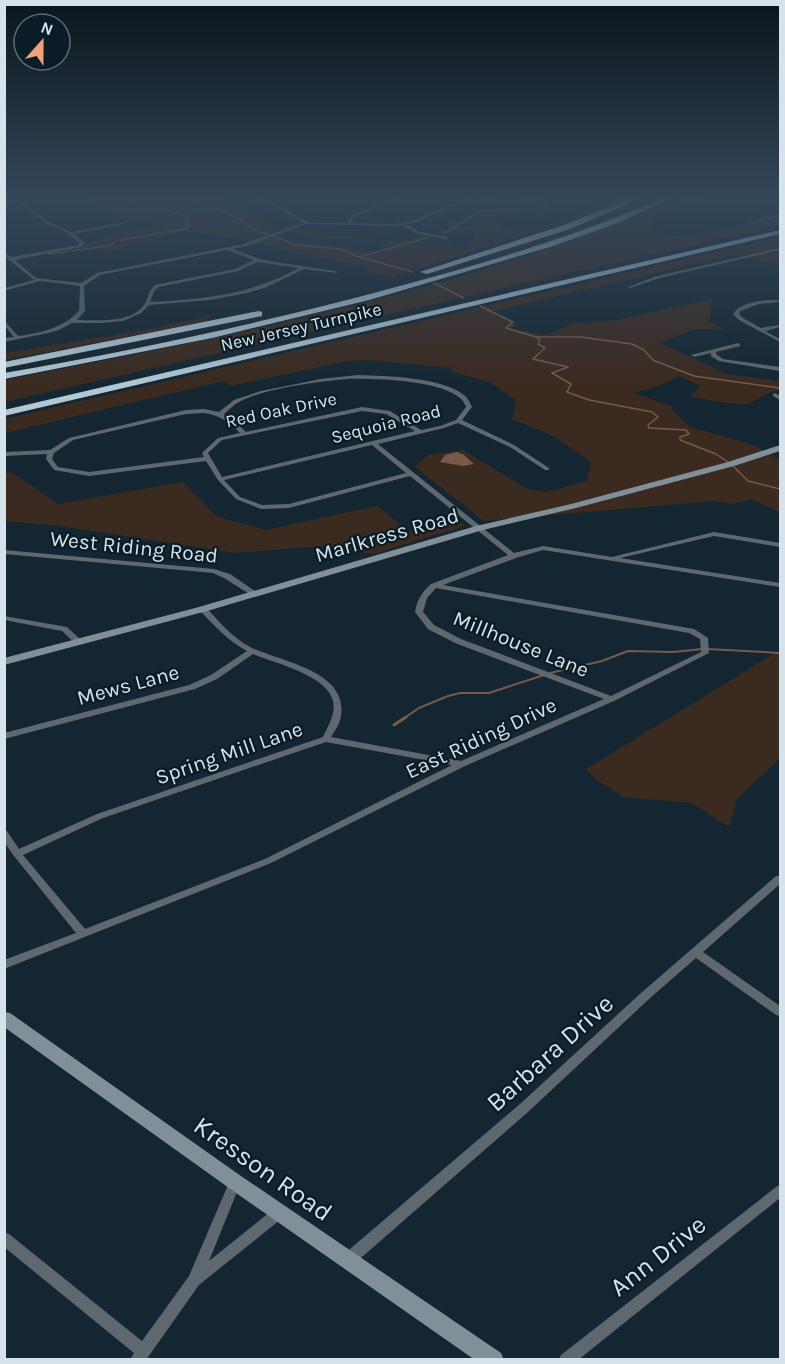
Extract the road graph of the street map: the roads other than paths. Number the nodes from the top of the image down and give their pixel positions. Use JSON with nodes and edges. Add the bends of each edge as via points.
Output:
{"nodes":[{"id":1,"x":10,"y":259,"type":"edge"},
{"id":2,"x":171,"y":260,"type":"edge"},
{"id":3,"x":258,"y":260,"type":"joint"},
{"id":4,"x":461,"y":260,"type":"edge"},
{"id":5,"x":499,"y":260,"type":"edge"},
{"id":6,"x":650,"y":260,"type":"edge"},
{"id":7,"x":654,"y":260,"type":"edge"},
{"id":8,"x":734,"y":260,"type":"edge"},
{"id":9,"x":304,"y":267,"type":"junction"},
{"id":10,"x":335,"y":272,"type":"dead end"},
{"id":11,"x":39,"y":280,"type":"junction"},
{"id":12,"x":82,"y":285,"type":"junction"},
{"id":13,"x":630,"y":287,"type":"dead end"},
{"id":14,"x":4,"y":290,"type":"edge"},
{"id":15,"x":780,"y":301,"type":"edge"},
{"id":16,"x":147,"y":304,"type":"junction"},
{"id":17,"x":4,"y":321,"type":"edge"},
{"id":18,"x":72,"y":321,"type":"junction"},
{"id":19,"x":780,"y":326,"type":"edge"},
{"id":20,"x":761,"y":330,"type":"junction"},
{"id":21,"x":17,"y":338,"type":"junction"},
{"id":22,"x":778,"y":339,"type":"edge"},
{"id":23,"x":4,"y":340,"type":"edge"},
{"id":24,"x":738,"y":345,"type":"dead end"},
{"id":25,"x":714,"y":350,"type":"junction"},
{"id":26,"x":694,"y":355,"type":"dead end"},
{"id":27,"x":4,"y":365,"type":"edge"},
{"id":28,"x":780,"y":369,"type":"edge"},
{"id":29,"x":4,"y":376,"type":"edge"},
{"id":30,"x":4,"y":407,"type":"edge"},
{"id":31,"x":4,"y":413,"type":"edge"},
{"id":32,"x":221,"y":414,"type":"junction"},
{"id":33,"x":458,"y":421,"type":"junction"},
{"id":34,"x":420,"y":432,"type":"junction"},
{"id":35,"x":244,"y":433,"type":"junction"},
{"id":36,"x":373,"y":443,"type":"junction"},
{"id":37,"x":780,"y":448,"type":"edge"},
{"id":38,"x":51,"y":452,"type":"junction"},
{"id":39,"x":4,"y":454,"type":"edge"},
{"id":40,"x":207,"y":459,"type":"junction"},
{"id":41,"x":546,"y":469,"type":"dead end"},
{"id":42,"x":411,"y":474,"type":"junction"},
{"id":43,"x":220,"y":479,"type":"junction"},
{"id":44,"x":480,"y":528,"type":"junction"},
{"id":45,"x":780,"y":545,"type":"edge"},
{"id":46,"x":4,"y":552,"type":"edge"},
{"id":47,"x":513,"y":556,"type":"junction"},
{"id":48,"x":612,"y":558,"type":"junction"},
{"id":49,"x":780,"y":585,"type":"edge"},
{"id":50,"x":434,"y":586,"type":"junction"},
{"id":51,"x":254,"y":593,"type":"junction"},
{"id":52,"x":203,"y":609,"type":"junction"},
{"id":53,"x":4,"y":618,"type":"edge"},
{"id":54,"x":79,"y":642,"type":"junction"},
{"id":55,"x":253,"y":651,"type":"junction"},
{"id":56,"x":4,"y":662,"type":"edge"},
{"id":57,"x":611,"y":699,"type":"junction"},
{"id":58,"x":4,"y":736,"type":"edge"},
{"id":59,"x":326,"y":739,"type":"junction"},
{"id":60,"x":462,"y":764,"type":"junction"},
{"id":61,"x":4,"y":833,"type":"edge"},
{"id":62,"x":17,"y":854,"type":"junction"},
{"id":63,"x":780,"y":879,"type":"edge"},
{"id":64,"x":82,"y":933,"type":"junction"},
{"id":65,"x":696,"y":952,"type":"junction"},
{"id":66,"x":4,"y":965,"type":"edge"},
{"id":67,"x":780,"y":1012,"type":"edge"},
{"id":68,"x":4,"y":1018,"type":"edge"},
{"id":69,"x":235,"y":1182,"type":"junction"},
{"id":70,"x":780,"y":1191,"type":"edge"},
{"id":71,"x":280,"y":1212,"type":"junction"},
{"id":72,"x":4,"y":1238,"type":"edge"},
{"id":73,"x":349,"y":1259,"type":"junction"},
{"id":74,"x":194,"y":1281,"type":"junction"},
{"id":75,"x":140,"y":1355,"type":"edge"},
{"id":76,"x":494,"y":1359,"type":"edge"},
{"id":77,"x":566,"y":1359,"type":"edge"}],
"edges":[{"from":1,"to":11,"type":"street","via":[[31,278]]},
{"from":2,"to":12,"type":"street","via":[[105,273]]},
{"from":3,"to":9,"type":"street"},
{"from":3,"to":16,"type":"street","via":[[236,270],[157,286],[151,290]]},
{"from":4,"to":27,"type":"highway","via":[[256,315]]},
{"from":5,"to":29,"type":"highway","via":[[384,294],[229,331]]},
{"from":6,"to":30,"type":"highway","name":"New Jersey Turnpike"},
{"from":7,"to":31,"type":"highway","name":"New Jersey Turnpike"},
{"from":8,"to":13,"type":"street"},
{"from":9,"to":10,"type":"street"},
{"from":9,"to":16,"type":"street","via":[[277,283],[248,292],[208,300]]},
{"from":11,"to":12,"type":"street"},
{"from":11,"to":14,"type":"street"},
{"from":12,"to":18,"type":"street","via":[[82,311]]},
{"from":15,"to":20,"type":"street","via":[[759,303],[737,312],[739,318]]},
{"from":16,"to":18,"type":"street","via":[[137,313],[117,319]]},
{"from":17,"to":21,"type":"street"},
{"from":18,"to":21,"type":"street","via":[[48,332]]},
{"from":19,"to":20,"type":"street"},
{"from":20,"to":22,"type":"street"},
{"from":21,"to":23,"type":"street"},
{"from":24,"to":25,"type":"street"},
{"from":25,"to":26,"type":"street"},
{"from":25,"to":28,"type":"street","via":[[713,355],[721,360]]},
{"from":32,"to":33,"type":"street","name":"Sequoia Road","via":[[237,400],[358,376],[454,390],[468,402],[467,412]]},
{"from":32,"to":35,"type":"street"},
{"from":32,"to":38,"type":"street","via":[[176,414],[71,439]]},
{"from":33,"to":34,"type":"street","name":"Sequoia Road"},
{"from":33,"to":41,"type":"street","via":[[512,446]]},
{"from":34,"to":35,"type":"street","name":"Red Oak Drive","via":[[388,412],[362,409]]},
{"from":34,"to":36,"type":"street","name":"Sequoia Road"},
{"from":35,"to":40,"type":"street","name":"Red Oak Drive","via":[[217,441],[205,453]]},
{"from":36,"to":42,"type":"street"},
{"from":36,"to":43,"type":"street","name":"Sequoia Road"},
{"from":37,"to":44,"type":"street","name":"Marlkress Road"},
{"from":38,"to":39,"type":"street"},
{"from":38,"to":40,"type":"street","via":[[49,463],[56,470],[80,474]]},
{"from":40,"to":43,"type":"street"},
{"from":42,"to":43,"type":"street","via":[[269,508],[245,503]]},
{"from":42,"to":44,"type":"street"},
{"from":44,"to":47,"type":"street"},
{"from":44,"to":51,"type":"street","name":"Marlkress Road"},
{"from":45,"to":48,"type":"street","via":[[714,534]]},
{"from":46,"to":51,"type":"street","name":"West Riding Road","via":[[214,571]]},
{"from":47,"to":48,"type":"street","via":[[553,548]]},
{"from":47,"to":50,"type":"street"},
{"from":48,"to":49,"type":"street"},
{"from":50,"to":57,"type":"street","name":"Millhouse Lane","via":[[424,595],[420,612],[438,632]]},
{"from":50,"to":57,"type":"street","name":"East Riding Drive","via":[[691,631],[704,638],[705,653]]},
{"from":51,"to":52,"type":"street","name":"Marlkress Road"},
{"from":52,"to":54,"type":"street","name":"Marlkress Road"},
{"from":52,"to":55,"type":"street","via":[[223,631]]},
{"from":53,"to":54,"type":"street","via":[[64,629]]},
{"from":54,"to":56,"type":"street","name":"Marlkress Road"},
{"from":55,"to":58,"type":"street","name":"Mews Lane","via":[[192,687]]},
{"from":55,"to":59,"type":"street","via":[[303,668],[320,678],[331,691],[339,711]]},
{"from":57,"to":60,"type":"street","name":"East Riding Drive"},
{"from":59,"to":60,"type":"street","name":"Spring Mill Lane"},
{"from":59,"to":62,"type":"street","name":"Spring Mill Lane","via":[[100,816]]},
{"from":60,"to":64,"type":"street","name":"East Riding Drive","via":[[268,861]]},
{"from":61,"to":62,"type":"street"},
{"from":62,"to":64,"type":"street"},
{"from":63,"to":65,"type":"street","name":"Barbara Drive"},
{"from":64,"to":66,"type":"street","name":"East Riding Drive"},
{"from":65,"to":67,"type":"street"},
{"from":65,"to":73,"type":"street","name":"Barbara Drive"},
{"from":68,"to":69,"type":"street","name":"Kresson Road"},
{"from":69,"to":71,"type":"street","name":"Kresson Road"},
{"from":69,"to":74,"type":"street"},
{"from":70,"to":77,"type":"street","name":"Ann Drive"},
{"from":71,"to":73,"type":"street","name":"Kresson Road"},
{"from":71,"to":74,"type":"street"},
{"from":72,"to":75,"type":"street"},
{"from":73,"to":76,"type":"street","name":"Kresson Road"},
{"from":74,"to":75,"type":"street"}]}
